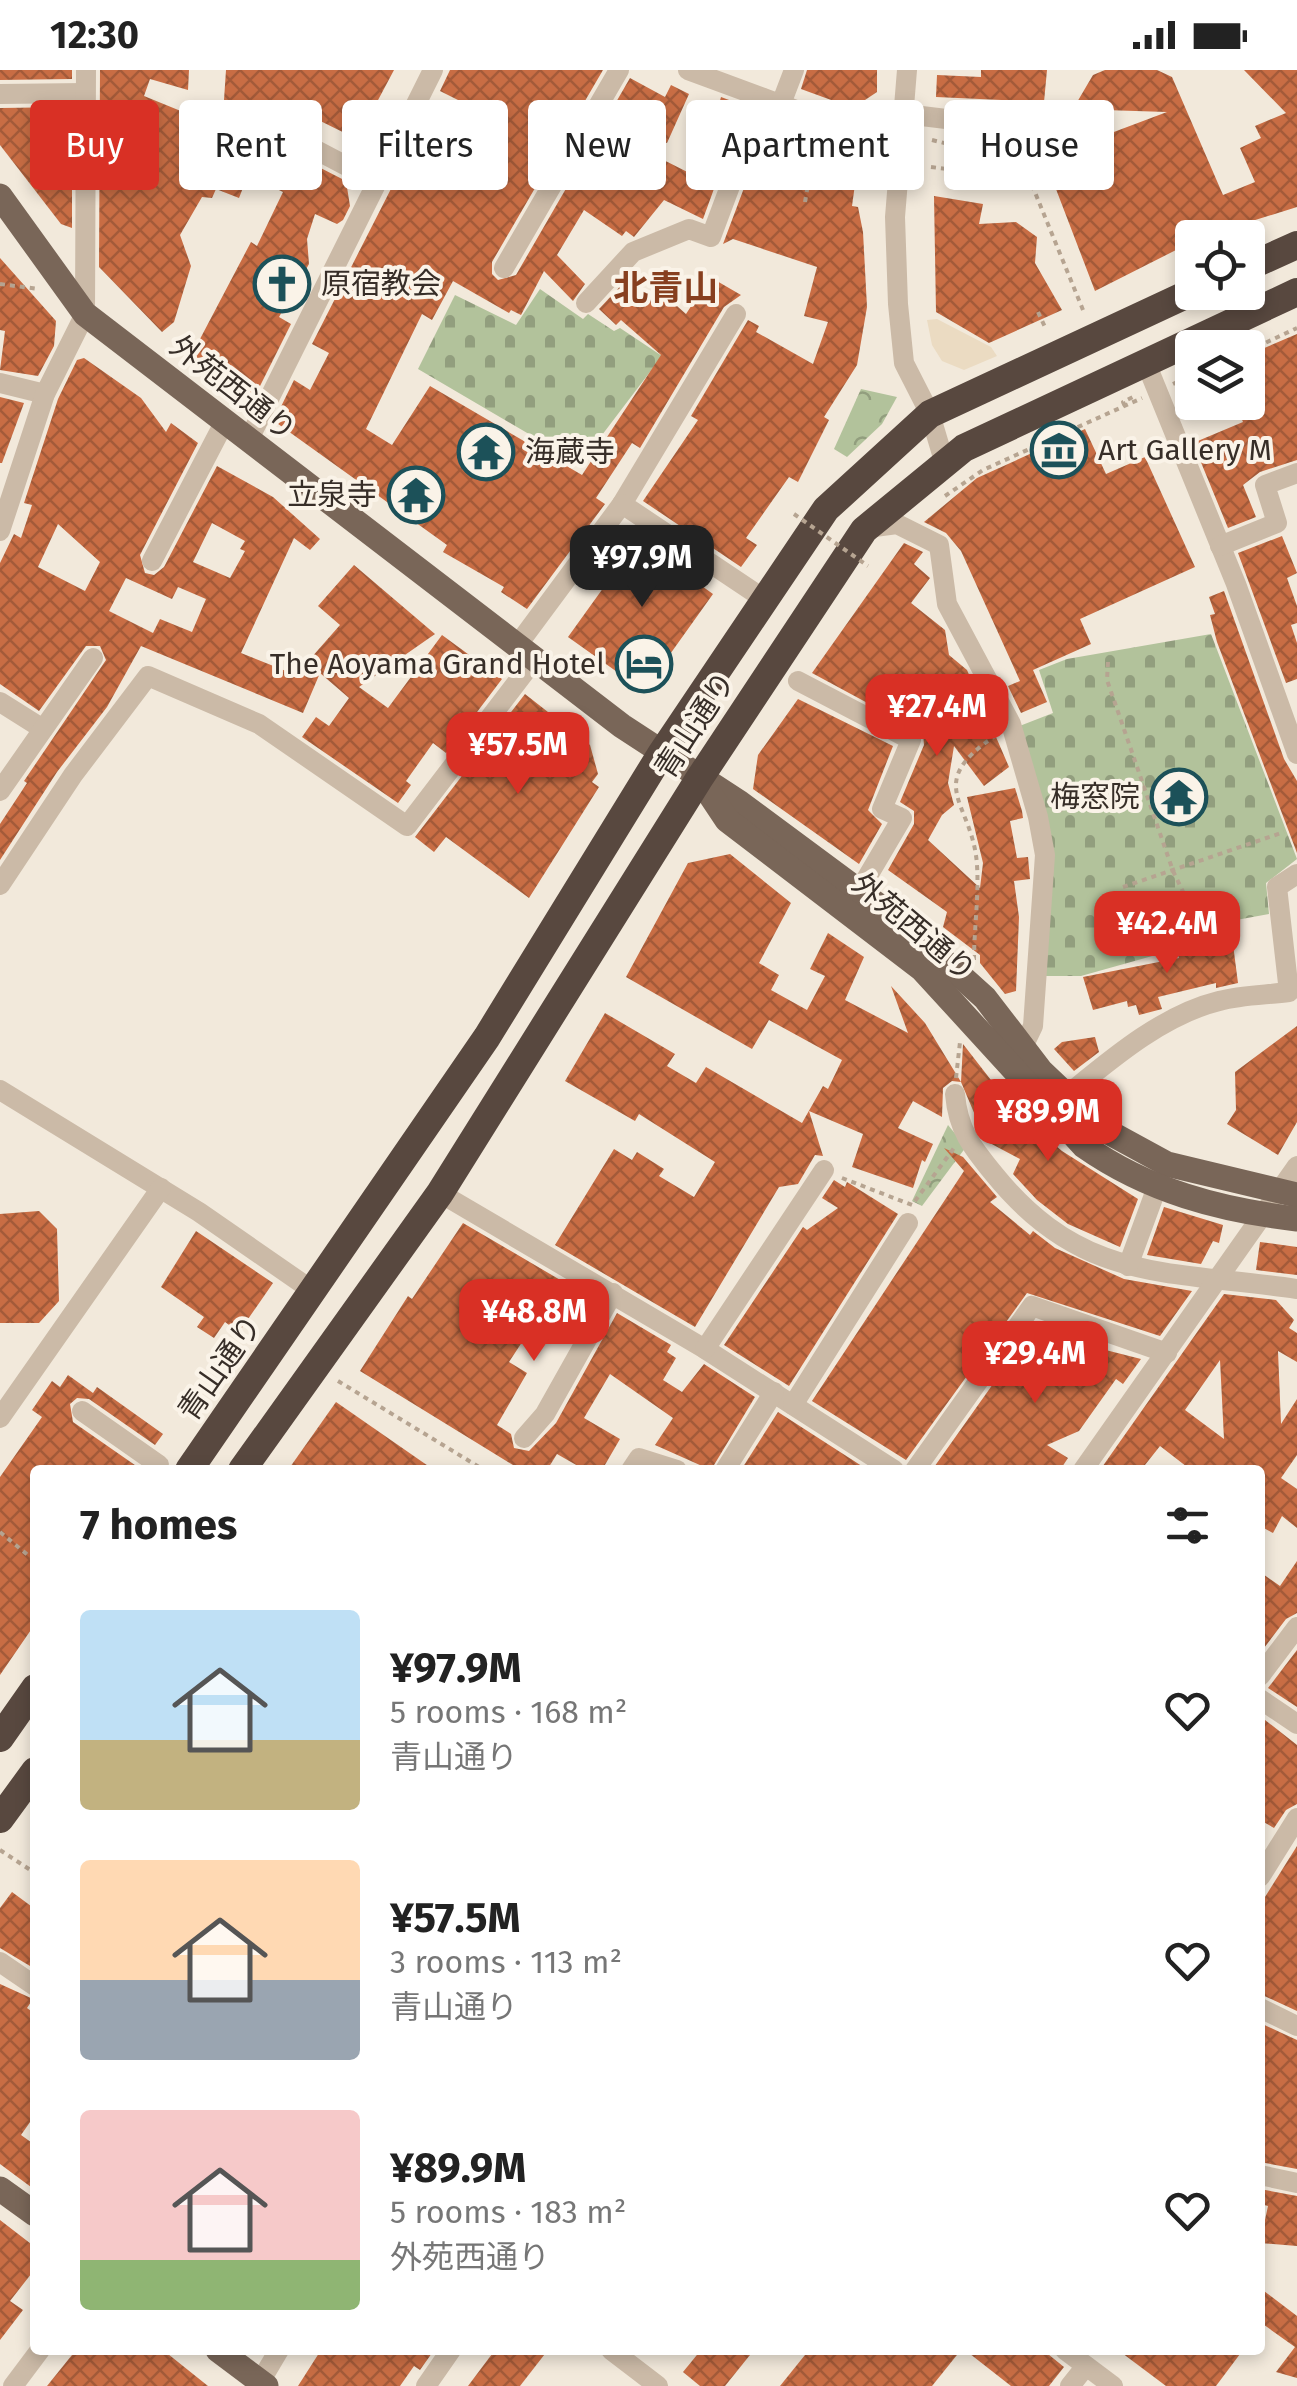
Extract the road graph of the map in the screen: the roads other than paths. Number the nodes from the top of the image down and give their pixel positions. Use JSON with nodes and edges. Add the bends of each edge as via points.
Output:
{"nodes":[{"id":1,"x":86,"y":70,"type":"edge"},
{"id":2,"x":433,"y":70,"type":"edge"},
{"id":3,"x":619,"y":70,"type":"edge"},
{"id":4,"x":688,"y":70,"type":"edge"},
{"id":5,"x":794,"y":70,"type":"edge"},
{"id":6,"x":907,"y":70,"type":"edge"},
{"id":7,"x":721,"y":76,"type":"edge"},
{"id":8,"x":84,"y":93,"type":"junction"},
{"id":9,"x":0,"y":94,"type":"edge"},
{"id":10,"x":418,"y":100,"type":"edge"},
{"id":11,"x":770,"y":100,"type":"edge"},
{"id":12,"x":773,"y":100,"type":"edge"},
{"id":13,"x":906,"y":100,"type":"edge"},
{"id":14,"x":373,"y":190,"type":"edge"},
{"id":15,"x":731,"y":190,"type":"edge"},
{"id":16,"x":897,"y":190,"type":"edge"},
{"id":17,"x":0,"y":196,"type":"edge"},
{"id":18,"x":1297,"y":245,"type":"edge"},
{"id":19,"x":1265,"y":259,"type":"edge"},
{"id":20,"x":504,"y":268,"type":"dead end"},
{"id":21,"x":1297,"y":292,"type":"edge"},
{"id":22,"x":1175,"y":300,"type":"edge"},
{"id":23,"x":586,"y":303,"type":"dead end"},
{"id":24,"x":85,"y":314,"type":"junction"},
{"id":25,"x":736,"y":314,"type":"dead end"},
{"id":26,"x":1146,"y":363,"type":"junction"},
{"id":27,"x":0,"y":383,"type":"edge"},
{"id":28,"x":45,"y":394,"type":"junction"},
{"id":29,"x":930,"y":414,"type":"junction"},
{"id":30,"x":224,"y":423,"type":"junction"},
{"id":31,"x":248,"y":441,"type":"junction"},
{"id":32,"x":944,"y":461,"type":"junction"},
{"id":33,"x":1297,"y":473,"type":"edge"},
{"id":34,"x":622,"y":504,"type":"junction"},
{"id":35,"x":0,"y":530,"type":"edge"},
{"id":36,"x":872,"y":541,"type":"junction"},
{"id":37,"x":1220,"y":546,"type":"junction"},
{"id":38,"x":152,"y":561,"type":"dead end"},
{"id":39,"x":764,"y":599,"type":"junction"},
{"id":40,"x":525,"y":654,"type":"junction"},
{"id":41,"x":93,"y":658,"type":"dead end"},
{"id":42,"x":798,"y":680,"type":"dead end"},
{"id":43,"x":0,"y":702,"type":"edge"},
{"id":44,"x":42,"y":729,"type":"junction"},
{"id":45,"x":661,"y":754,"type":"junction"},
{"id":46,"x":1297,"y":754,"type":"edge"},
{"id":47,"x":699,"y":778,"type":"junction"},
{"id":48,"x":0,"y":791,"type":"edge"},
{"id":49,"x":1297,"y":874,"type":"edge"},
{"id":50,"x":0,"y":885,"type":"edge"},
{"id":51,"x":859,"y":891,"type":"junction"},
{"id":52,"x":1024,"y":1046,"type":"junction"},
{"id":53,"x":0,"y":1090,"type":"edge"},
{"id":54,"x":955,"y":1094,"type":"road end"},
{"id":55,"x":1066,"y":1096,"type":"junction"},
{"id":56,"x":1297,"y":1166,"type":"edge"},
{"id":57,"x":824,"y":1170,"type":"road end"},
{"id":58,"x":1157,"y":1187,"type":"junction"},
{"id":59,"x":161,"y":1188,"type":"junction"},
{"id":60,"x":1289,"y":1192,"type":"edge"},
{"id":61,"x":440,"y":1193,"type":"junction"},
{"id":62,"x":1263,"y":1215,"type":"junction"},
{"id":63,"x":1297,"y":1219,"type":"edge"},
{"id":64,"x":908,"y":1222,"type":"dead end"},
{"id":65,"x":1128,"y":1266,"type":"junction"},
{"id":66,"x":1222,"y":1278,"type":"junction"},
{"id":67,"x":1297,"y":1289,"type":"edge"},
{"id":68,"x":314,"y":1291,"type":"junction"},
{"id":69,"x":613,"y":1293,"type":"junction"},
{"id":70,"x":704,"y":1349,"type":"junction"},
{"id":71,"x":1167,"y":1353,"type":"junction"},
{"id":72,"x":774,"y":1392,"type":"junction"},
{"id":73,"x":793,"y":1404,"type":"junction"},
{"id":74,"x":82,"y":1410,"type":"dead end"},
{"id":75,"x":228,"y":1410,"type":"junction"},
{"id":76,"x":0,"y":1418,"type":"edge"},
{"id":77,"x":270,"y":1432,"type":"junction"},
{"id":78,"x":524,"y":1438,"type":"dead end"},
{"id":79,"x":158,"y":1465,"type":"dead end"},
{"id":80,"x":192,"y":1465,"type":"edge"},
{"id":81,"x":246,"y":1465,"type":"edge"},
{"id":82,"x":635,"y":1465,"type":"edge"},
{"id":83,"x":661,"y":1465,"type":"edge"},
{"id":84,"x":728,"y":1465,"type":"edge"},
{"id":85,"x":883,"y":1465,"type":"edge"},
{"id":86,"x":919,"y":1465,"type":"edge"},
{"id":87,"x":1087,"y":1465,"type":"edge"},
{"id":88,"x":1297,"y":1626,"type":"edge"},
{"id":89,"x":1265,"y":1669,"type":"edge"},
{"id":90,"x":30,"y":1695,"type":"edge"},
{"id":91,"x":1265,"y":1702,"type":"edge"},
{"id":92,"x":1297,"y":1724,"type":"edge"},
{"id":93,"x":0,"y":1738,"type":"edge"},
{"id":94,"x":30,"y":1778,"type":"edge"},
{"id":95,"x":1297,"y":1818,"type":"edge"},
{"id":96,"x":0,"y":1819,"type":"edge"},
{"id":97,"x":1265,"y":1869,"type":"edge"},
{"id":98,"x":0,"y":1962,"type":"edge"},
{"id":99,"x":30,"y":1983,"type":"edge"},
{"id":100,"x":1265,"y":2010,"type":"edge"},
{"id":101,"x":1297,"y":2026,"type":"edge"},
{"id":102,"x":1265,"y":2176,"type":"edge"},
{"id":103,"x":1297,"y":2183,"type":"edge"},
{"id":104,"x":0,"y":2189,"type":"edge"},
{"id":105,"x":30,"y":2210,"type":"edge"},
{"id":106,"x":36,"y":2355,"type":"edge"},
{"id":107,"x":225,"y":2355,"type":"edge"},
{"id":108,"x":278,"y":2355,"type":"edge"},
{"id":109,"x":448,"y":2355,"type":"edge"},
{"id":110,"x":618,"y":2355,"type":"edge"},
{"id":111,"x":1072,"y":2355,"type":"edge"},
{"id":112,"x":1086,"y":2366,"type":"junction"},
{"id":113,"x":263,"y":2384,"type":"edge"},
{"id":114,"x":14,"y":2386,"type":"edge"},
{"id":115,"x":426,"y":2386,"type":"edge"},
{"id":116,"x":658,"y":2386,"type":"edge"},
{"id":117,"x":1070,"y":2386,"type":"edge"},
{"id":118,"x":1114,"y":2386,"type":"edge"}],
"edges":[{"from":1,"to":8,"type":"street"},
{"from":2,"to":10,"type":"street"},
{"from":3,"to":20,"type":"street"},
{"from":4,"to":7,"type":"street"},
{"from":5,"to":12,"type":"street"},
{"from":6,"to":13,"type":"street"},
{"from":7,"to":11,"type":"street"},
{"from":8,"to":9,"type":"street"},
{"from":8,"to":24,"type":"street"},
{"from":14,"to":31,"type":"street"},
{"from":15,"to":23,"type":"street","via":[[710,237],[689,230],[632,252]]},
{"from":16,"to":29,"type":"street","via":[[904,363]]},
{"from":17,"to":24,"type":"main road","name":"外苑西通り"},
{"from":18,"to":19,"type":"highway"},
{"from":21,"to":26,"type":"highway","name":"青山通り"},
{"from":22,"to":29,"type":"highway","name":"青山通り"},
{"from":24,"to":28,"type":"street"},
{"from":24,"to":30,"type":"main road","name":"外苑西通り"},
{"from":25,"to":34,"type":"street"},
{"from":26,"to":32,"type":"highway","name":"青山通り"},
{"from":26,"to":37,"type":"street"},
{"from":27,"to":28,"type":"street"},
{"from":28,"to":35,"type":"street"},
{"from":29,"to":32,"type":"street"},
{"from":29,"to":39,"type":"highway","name":"青山通り","via":[[826,510]]},
{"from":30,"to":31,"type":"main road","name":"外苑西通り"},
{"from":30,"to":38,"type":"street"},
{"from":31,"to":40,"type":"main road","name":"外苑西通り"},
{"from":32,"to":36,"type":"highway","name":"青山通り"},
{"from":33,"to":37,"type":"street","via":[[1265,486],[1277,523]]},
{"from":34,"to":39,"type":"street"},
{"from":34,"to":40,"type":"street"},
{"from":36,"to":47,"type":"highway","name":"青山通り"},
{"from":36,"to":52,"type":"street","via":[[897,524],[939,545],[947,604],[1011,724],[1045,855],[1033,1026]]},
{"from":37,"to":46,"type":"street"},
{"from":39,"to":45,"type":"highway","name":"青山通り"},
{"from":40,"to":45,"type":"main road","name":"外苑西通り"},
{"from":40,"to":50,"type":"street","via":[[407,826],[259,724],[148,676]]},
{"from":41,"to":44,"type":"street"},
{"from":42,"to":51,"type":"street","via":[[911,740],[882,809],[902,818]]},
{"from":43,"to":44,"type":"street"},
{"from":44,"to":48,"type":"street"},
{"from":45,"to":47,"type":"main road","name":"外苑西通り"},
{"from":45,"to":68,"type":"highway","name":"青山通り","via":[[487,1037]]},
{"from":47,"to":51,"type":"main road","name":"外苑西通り"},
{"from":47,"to":58,"type":"main road","name":"外苑西通り","via":[[727,820],[932,979],[1084,1146]]},
{"from":47,"to":61,"type":"highway","name":"青山通り"},
{"from":49,"to":55,"type":"street","via":[[1278,887],[1289,992],[1198,1007]]},
{"from":51,"to":52,"type":"main road","name":"外苑西通り","via":[[964,977]]},
{"from":52,"to":55,"type":"main road","name":"外苑西通り"},
{"from":53,"to":59,"type":"street"},
{"from":54,"to":65,"type":"street","via":[[963,1136],[1037,1222],[1089,1253]]},
{"from":55,"to":60,"type":"main road","name":"外苑西通り","via":[[1124,1145],[1168,1164]]},
{"from":56,"to":60,"type":"street"},
{"from":57,"to":70,"type":"street"},
{"from":58,"to":62,"type":"main road","name":"外苑西通り"},
{"from":58,"to":65,"type":"street"},
{"from":59,"to":68,"type":"street"},
{"from":59,"to":76,"type":"street"},
{"from":60,"to":62,"type":"street"},
{"from":61,"to":69,"type":"street"},
{"from":61,"to":77,"type":"highway","name":"青山通り"},
{"from":62,"to":63,"type":"main road","name":"外苑西通り"},
{"from":62,"to":66,"type":"street"},
{"from":64,"to":73,"type":"street"},
{"from":65,"to":66,"type":"street"},
{"from":66,"to":67,"type":"street"},
{"from":66,"to":71,"type":"street"},
{"from":68,"to":75,"type":"highway","name":"青山通り"},
{"from":69,"to":70,"type":"street"},
{"from":69,"to":78,"type":"street","via":[[546,1414]]},
{"from":70,"to":72,"type":"street"},
{"from":71,"to":86,"type":"street","via":[[1032,1306]]},
{"from":71,"to":87,"type":"street"},
{"from":72,"to":73,"type":"street"},
{"from":72,"to":84,"type":"street"},
{"from":73,"to":85,"type":"street"},
{"from":74,"to":79,"type":"street"},
{"from":75,"to":77,"type":"highway","via":[[244,1435]]},
{"from":75,"to":80,"type":"highway","name":"青山通り"},
{"from":77,"to":81,"type":"highway","name":"青山通り"},
{"from":82,"to":83,"type":"street","via":[[639,1458]]},
{"from":88,"to":89,"type":"street"},
{"from":90,"to":93,"type":"highway"},
{"from":91,"to":92,"type":"street"},
{"from":94,"to":96,"type":"highway"},
{"from":95,"to":97,"type":"street"},
{"from":98,"to":99,"type":"street"},
{"from":100,"to":101,"type":"street"},
{"from":102,"to":103,"type":"street"},
{"from":104,"to":105,"type":"main road"},
{"from":106,"to":114,"type":"street"},
{"from":107,"to":113,"type":"main road"},
{"from":108,"to":113,"type":"street"},
{"from":109,"to":115,"type":"street"},
{"from":110,"to":116,"type":"street"},
{"from":111,"to":112,"type":"street"},
{"from":112,"to":117,"type":"street"},
{"from":112,"to":118,"type":"street"}]}
